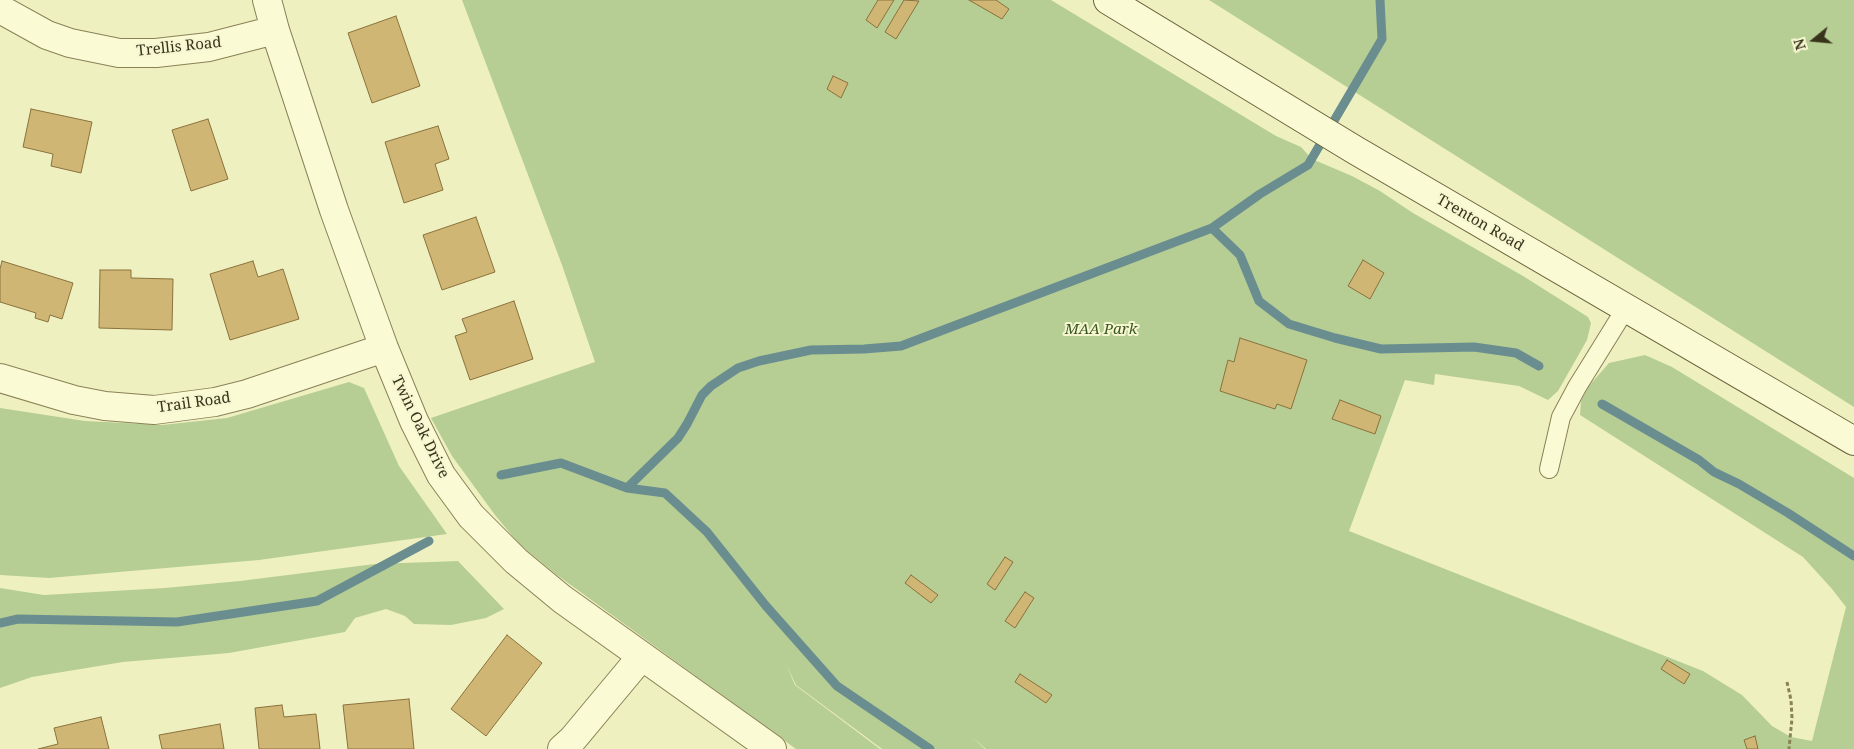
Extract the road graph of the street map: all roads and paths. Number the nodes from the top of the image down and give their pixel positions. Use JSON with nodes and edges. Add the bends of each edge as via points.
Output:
{"nodes":[{"id":1,"x":267,"y":0,"type":"edge"},
{"id":2,"x":1108,"y":0,"type":"edge"},
{"id":3,"x":0,"y":9,"type":"edge"},
{"id":4,"x":275,"y":30,"type":"junction"},
{"id":5,"x":1626,"y":308,"type":"junction"},
{"id":6,"x":384,"y":348,"type":"junction"},
{"id":7,"x":0,"y":378,"type":"edge"},
{"id":8,"x":1854,"y":441,"type":"edge"},
{"id":9,"x":1549,"y":469,"type":"dead end"},
{"id":10,"x":642,"y":656,"type":"junction"},
{"id":11,"x":1787,"y":682,"type":"dead end"},
{"id":12,"x":562,"y":749,"type":"edge"},
{"id":13,"x":772,"y":749,"type":"edge"},
{"id":14,"x":1788,"y":749,"type":"edge"}],
"edges":[{"from":1,"to":4,"type":"street","name":"Twin Oak Drive"},
{"from":2,"to":5,"type":"street","name":"Trenton Road","via":[[1301,118]]},
{"from":3,"to":4,"type":"street","name":"Trellis Road","via":[[47,35],[118,53],[156,53],[209,47]]},
{"from":4,"to":6,"type":"street","name":"Twin Oak Drive","via":[[334,210]]},
{"from":5,"to":8,"type":"street","name":"Trenton Road"},
{"from":5,"to":9,"type":"lane","via":[[1561,417]]},
{"from":6,"to":7,"type":"street","name":"Trail Road","via":[[247,394],[154,410],[74,400]]},
{"from":6,"to":10,"type":"street","name":"Twin Oak Drive","via":[[414,421],[441,475],[471,516],[516,561],[562,599]]},
{"from":10,"to":12,"type":"street"},
{"from":10,"to":13,"type":"street","name":"Twin Oak Drive"},
{"from":11,"to":14,"type":"path","via":[[1792,718]]}]}
